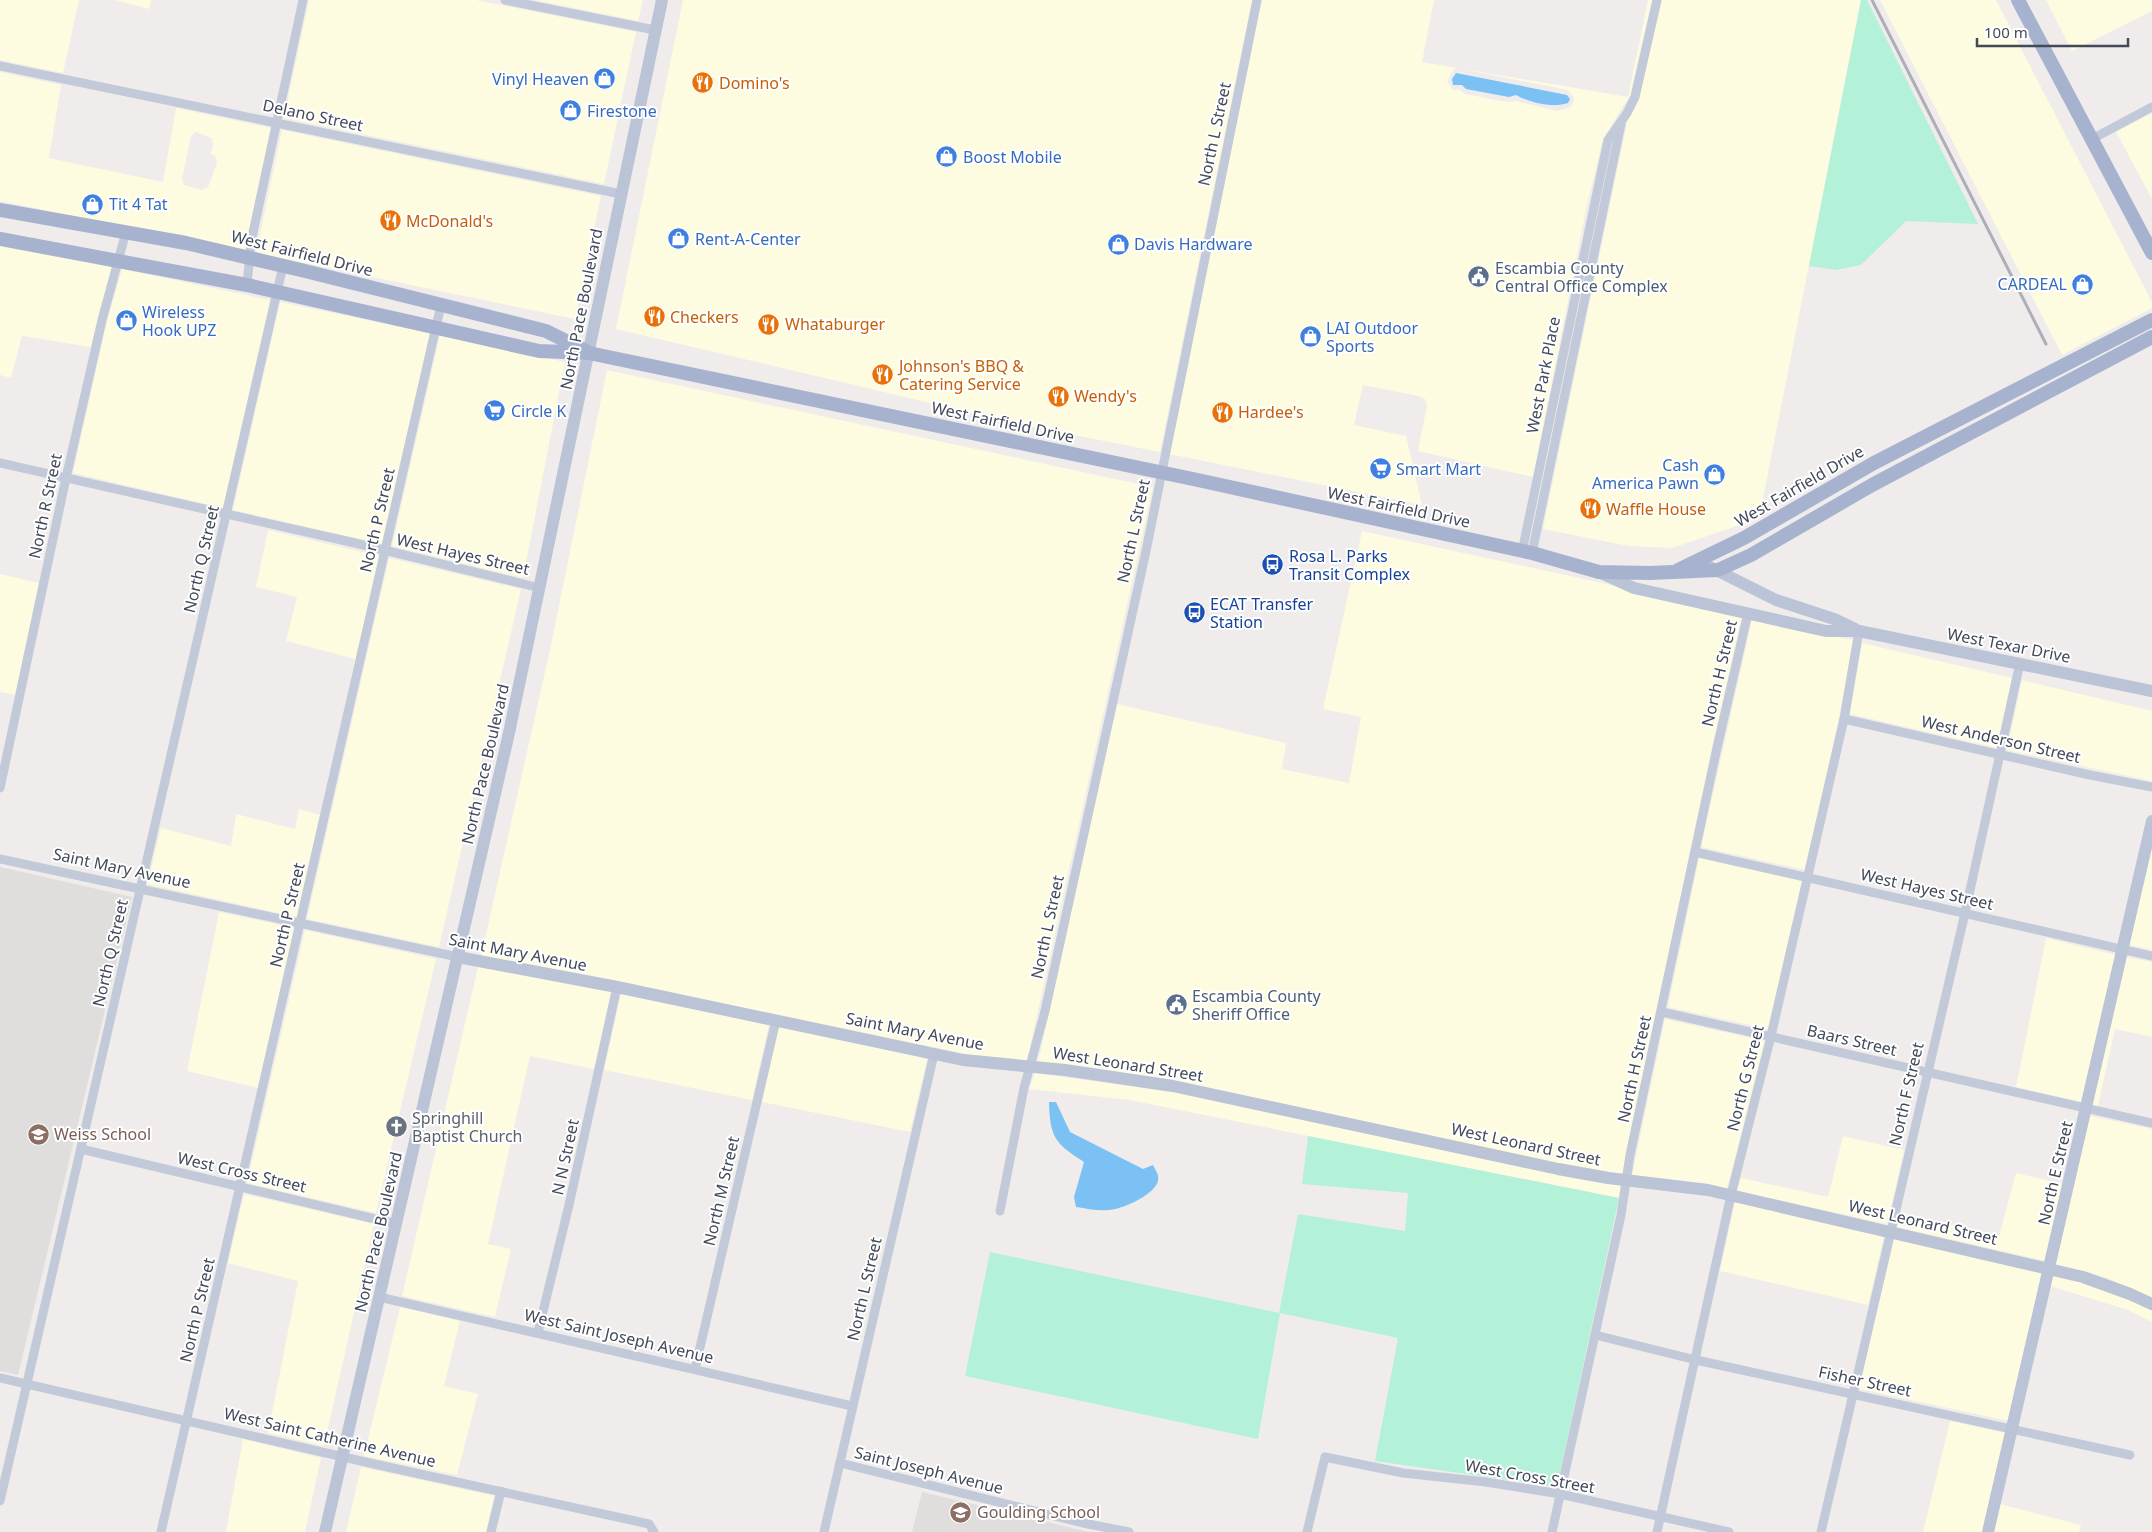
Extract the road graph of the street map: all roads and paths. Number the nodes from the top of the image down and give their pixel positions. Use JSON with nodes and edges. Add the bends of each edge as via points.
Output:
{"nodes":[{"id":1,"x":304,"y":0,"type":"edge"},
{"id":2,"x":505,"y":0,"type":"edge"},
{"id":3,"x":662,"y":0,"type":"edge"},
{"id":4,"x":1257,"y":0,"type":"edge"},
{"id":5,"x":1657,"y":0,"type":"edge"},
{"id":6,"x":2018,"y":0,"type":"edge"},
{"id":7,"x":655,"y":30,"type":"junction"},
{"id":8,"x":0,"y":66,"type":"edge"},
{"id":9,"x":2152,"y":107,"type":"edge"},
{"id":10,"x":278,"y":123,"type":"junction"},
{"id":11,"x":2092,"y":140,"type":"junction"},
{"id":12,"x":621,"y":194,"type":"junction"},
{"id":13,"x":0,"y":210,"type":"edge"},
{"id":14,"x":126,"y":232,"type":"junction"},
{"id":15,"x":0,"y":238,"type":"edge"},
{"id":16,"x":2152,"y":253,"type":"edge"},
{"id":17,"x":250,"y":258,"type":"junction"},
{"id":18,"x":119,"y":262,"type":"junction"},
{"id":19,"x":283,"y":266,"type":"junction"},
{"id":20,"x":246,"y":285,"type":"junction"},
{"id":21,"x":277,"y":292,"type":"junction"},
{"id":22,"x":441,"y":305,"type":"junction"},
{"id":23,"x":2152,"y":320,"type":"edge"},
{"id":24,"x":437,"y":327,"type":"junction"},
{"id":25,"x":2152,"y":337,"type":"edge"},
{"id":26,"x":589,"y":352,"type":"junction"},
{"id":27,"x":0,"y":463,"type":"edge"},
{"id":28,"x":1160,"y":473,"type":"junction"},
{"id":29,"x":66,"y":478,"type":"junction"},
{"id":30,"x":226,"y":515,"type":"junction"},
{"id":31,"x":386,"y":551,"type":"junction"},
{"id":32,"x":1527,"y":552,"type":"junction"},
{"id":33,"x":1697,"y":562,"type":"junction"},
{"id":34,"x":1718,"y":570,"type":"junction"},
{"id":35,"x":1599,"y":572,"type":"junction"},
{"id":36,"x":1671,"y":573,"type":"junction"},
{"id":37,"x":540,"y":588,"type":"junction"},
{"id":38,"x":1748,"y":613,"type":"junction"},
{"id":39,"x":1859,"y":631,"type":"junction"},
{"id":40,"x":2020,"y":663,"type":"junction"},
{"id":41,"x":2152,"y":691,"type":"edge"},
{"id":42,"x":1844,"y":719,"type":"junction"},
{"id":43,"x":2001,"y":755,"type":"junction"},
{"id":44,"x":2152,"y":787,"type":"edge"},
{"id":45,"x":0,"y":788,"type":"edge"},
{"id":46,"x":2152,"y":821,"type":"edge"},
{"id":47,"x":1695,"y":852,"type":"junction"},
{"id":48,"x":0,"y":859,"type":"edge"},
{"id":49,"x":1808,"y":876,"type":"junction"},
{"id":50,"x":141,"y":889,"type":"junction"},
{"id":51,"x":1965,"y":913,"type":"junction"},
{"id":52,"x":301,"y":924,"type":"junction"},
{"id":53,"x":2122,"y":950,"type":"junction"},
{"id":54,"x":2152,"y":956,"type":"edge"},
{"id":55,"x":458,"y":957,"type":"junction"},
{"id":56,"x":617,"y":987,"type":"junction"},
{"id":57,"x":1662,"y":1012,"type":"junction"},
{"id":58,"x":776,"y":1020,"type":"junction"},
{"id":59,"x":1771,"y":1036,"type":"junction"},
{"id":60,"x":934,"y":1054,"type":"junction"},
{"id":61,"x":1031,"y":1067,"type":"junction"},
{"id":62,"x":1926,"y":1072,"type":"junction"},
{"id":63,"x":2086,"y":1109,"type":"junction"},
{"id":64,"x":2152,"y":1124,"type":"edge"},
{"id":65,"x":81,"y":1150,"type":"junction"},
{"id":66,"x":1626,"y":1180,"type":"junction"},
{"id":67,"x":240,"y":1188,"type":"junction"},
{"id":68,"x":1731,"y":1195,"type":"junction"},
{"id":69,"x":1000,"y":1211,"type":"dead end"},
{"id":70,"x":396,"y":1224,"type":"junction"},
{"id":71,"x":1890,"y":1231,"type":"junction"},
{"id":72,"x":2049,"y":1268,"type":"junction"},
{"id":73,"x":380,"y":1297,"type":"junction"},
{"id":74,"x":2152,"y":1304,"type":"edge"},
{"id":75,"x":538,"y":1332,"type":"junction"},
{"id":76,"x":1594,"y":1335,"type":"junction"},
{"id":77,"x":1696,"y":1360,"type":"junction"},
{"id":78,"x":695,"y":1369,"type":"junction"},
{"id":79,"x":0,"y":1378,"type":"edge"},
{"id":80,"x":28,"y":1385,"type":"junction"},
{"id":81,"x":1853,"y":1394,"type":"junction"},
{"id":82,"x":852,"y":1406,"type":"junction"},
{"id":83,"x":187,"y":1421,"type":"junction"},
{"id":84,"x":2012,"y":1428,"type":"junction"},
{"id":85,"x":2130,"y":1455,"type":"dead end"},
{"id":86,"x":342,"y":1457,"type":"junction"},
{"id":87,"x":840,"y":1463,"type":"junction"},
{"id":88,"x":501,"y":1491,"type":"junction"},
{"id":89,"x":1560,"y":1494,"type":"junction"},
{"id":90,"x":0,"y":1501,"type":"edge"},
{"id":91,"x":1661,"y":1516,"type":"junction"},
{"id":92,"x":653,"y":1529,"type":"edge"},
{"id":93,"x":161,"y":1532,"type":"edge"},
{"id":94,"x":325,"y":1532,"type":"edge"},
{"id":95,"x":491,"y":1532,"type":"edge"},
{"id":96,"x":824,"y":1532,"type":"edge"},
{"id":97,"x":1129,"y":1532,"type":"edge"},
{"id":98,"x":1307,"y":1532,"type":"edge"},
{"id":99,"x":1552,"y":1532,"type":"edge"},
{"id":100,"x":1657,"y":1532,"type":"edge"},
{"id":101,"x":1729,"y":1532,"type":"edge"},
{"id":102,"x":1821,"y":1532,"type":"edge"},
{"id":103,"x":1988,"y":1532,"type":"edge"}],
"edges":[{"from":1,"to":10,"type":"street"},
{"from":2,"to":7,"type":"street"},
{"from":3,"to":7,"type":"street","name":"North Pace Boulevard"},
{"from":4,"to":28,"type":"street","name":"North L Street"},
{"from":5,"to":32,"type":"street","name":"West Park Place","via":[[1635,97],[1608,140],[1594,199]]},
{"from":6,"to":11,"type":"main road"},
{"from":7,"to":12,"type":"street","name":"North Pace Boulevard"},
{"from":8,"to":10,"type":"street","name":"Delano Street"},
{"from":9,"to":11,"type":"street"},
{"from":10,"to":12,"type":"street","name":"Delano Street"},
{"from":10,"to":17,"type":"street"},
{"from":11,"to":16,"type":"main road"},
{"from":12,"to":26,"type":"street","name":"North Pace Boulevard"},
{"from":13,"to":14,"type":"main road","name":"West Fairfield Drive"},
{"from":14,"to":17,"type":"main road","name":"West Fairfield Drive"},
{"from":14,"to":18,"type":"street","name":"North R Street"},
{"from":15,"to":18,"type":"main road","name":"West Fairfield Drive"},
{"from":17,"to":19,"type":"main road","name":"West Fairfield Drive"},
{"from":17,"to":20,"type":"street"},
{"from":18,"to":20,"type":"main road","name":"West Fairfield Drive"},
{"from":18,"to":29,"type":"street","name":"North R Street","via":[[102,320]]},
{"from":19,"to":21,"type":"street","name":"North Q Street"},
{"from":19,"to":22,"type":"main road","name":"West Fairfield Drive"},
{"from":20,"to":21,"type":"main road","name":"West Fairfield Drive"},
{"from":21,"to":24,"type":"main road","name":"West Fairfield Drive"},
{"from":21,"to":30,"type":"street","name":"North Q Street"},
{"from":22,"to":24,"type":"street","name":"North P Street"},
{"from":22,"to":26,"type":"main road","name":"West Fairfield Drive","via":[[546,330]]},
{"from":23,"to":33,"type":"main road","name":"West Fairfield Drive","via":[[1874,463]]},
{"from":24,"to":26,"type":"main road","name":"West Fairfield Drive","via":[[539,351]]},
{"from":24,"to":31,"type":"street","name":"North P Street"},
{"from":25,"to":34,"type":"main road","via":[[1872,484],[1750,555]]},
{"from":26,"to":28,"type":"main road","name":"West Fairfield Drive"},
{"from":26,"to":37,"type":"street","name":"North Pace Boulevard"},
{"from":27,"to":29,"type":"street","name":"West Hayes Street"},
{"from":28,"to":32,"type":"main road","name":"West Fairfield Drive"},
{"from":28,"to":61,"type":"street","name":"North L Street","via":[[1146,551]]},
{"from":29,"to":30,"type":"street","name":"West Hayes Street"},
{"from":29,"to":45,"type":"street","name":"North R Street"},
{"from":30,"to":31,"type":"street","name":"West Hayes Street"},
{"from":30,"to":50,"type":"street","name":"North Q Street"},
{"from":31,"to":37,"type":"street","name":"West Hayes Street"},
{"from":31,"to":52,"type":"street","name":"North P Street"},
{"from":32,"to":35,"type":"main road","name":"West Fairfield Drive"},
{"from":33,"to":34,"type":"street","name":"West Texar Drive"},
{"from":33,"to":36,"type":"main road","name":"West Fairfield Drive"},
{"from":34,"to":36,"type":"main road"},
{"from":34,"to":39,"type":"street","name":"West Texar Drive","via":[[1776,600]]},
{"from":35,"to":36,"type":"main road","name":"West Fairfield Drive"},
{"from":35,"to":38,"type":"street","name":"West Texar Drive","via":[[1634,588]]},
{"from":37,"to":55,"type":"street","name":"North Pace Boulevard"},
{"from":38,"to":39,"type":"street","name":"West Texar Drive","via":[[1826,631]]},
{"from":38,"to":47,"type":"street","name":"North H Street"},
{"from":39,"to":40,"type":"street","name":"West Texar Drive"},
{"from":39,"to":42,"type":"street","name":"North G Street"},
{"from":40,"to":41,"type":"street","name":"West Texar Drive"},
{"from":40,"to":43,"type":"street","name":"North F Street"},
{"from":42,"to":43,"type":"street","name":"West Anderson Street"},
{"from":42,"to":49,"type":"street","name":"North G Street"},
{"from":43,"to":44,"type":"street","name":"West Anderson Street"},
{"from":43,"to":51,"type":"street","name":"North F Street"},
{"from":46,"to":53,"type":"street","name":"North E Street"},
{"from":47,"to":49,"type":"street","name":"West Hayes Street"},
{"from":47,"to":57,"type":"street","name":"North H Street"},
{"from":48,"to":50,"type":"street","name":"Saint Mary Avenue"},
{"from":49,"to":51,"type":"street","name":"West Hayes Street"},
{"from":49,"to":59,"type":"street","name":"North G Street"},
{"from":50,"to":52,"type":"street","name":"Saint Mary Avenue"},
{"from":50,"to":65,"type":"street","name":"North Q Street"},
{"from":51,"to":53,"type":"street","name":"West Hayes Street"},
{"from":51,"to":62,"type":"street","name":"North F Street"},
{"from":52,"to":55,"type":"street","name":"Saint Mary Avenue"},
{"from":52,"to":67,"type":"street","name":"North P Street"},
{"from":53,"to":54,"type":"street","name":"West Hayes Street"},
{"from":53,"to":63,"type":"street","name":"North E Street"},
{"from":55,"to":56,"type":"street","name":"Saint Mary Avenue"},
{"from":55,"to":70,"type":"street","name":"North Pace Boulevard"},
{"from":56,"to":58,"type":"street","name":"Saint Mary Avenue"},
{"from":56,"to":75,"type":"street","name":"N N Street"},
{"from":57,"to":59,"type":"street","name":"Baars Street"},
{"from":57,"to":66,"type":"street","name":"North H Street"},
{"from":58,"to":60,"type":"street","name":"Saint Mary Avenue"},
{"from":58,"to":78,"type":"street","name":"North M Street"},
{"from":59,"to":62,"type":"street","name":"Baars Street"},
{"from":59,"to":68,"type":"street","name":"North G Street"},
{"from":60,"to":61,"type":"street","name":"Saint Mary Avenue"},
{"from":60,"to":82,"type":"street","name":"North L Street"},
{"from":61,"to":66,"type":"street","name":"West Leonard Street","via":[[1173,1086],[1558,1169]]},
{"from":61,"to":69,"type":"street","name":"West Leonard Street"},
{"from":62,"to":63,"type":"street","name":"Baars Street"},
{"from":62,"to":71,"type":"street","name":"North F Street"},
{"from":63,"to":64,"type":"street","name":"Baars Street"},
{"from":63,"to":72,"type":"street","name":"North E Street"},
{"from":65,"to":67,"type":"street","name":"West Cross Street"},
{"from":65,"to":80,"type":"street","name":"North Q Street"},
{"from":66,"to":68,"type":"street","name":"West Leonard Street"},
{"from":66,"to":76,"type":"street","name":"North H Street"},
{"from":67,"to":70,"type":"street","name":"West Cross Street"},
{"from":67,"to":83,"type":"street","name":"North P Street"},
{"from":68,"to":71,"type":"street","name":"West Leonard Street"},
{"from":68,"to":77,"type":"street","name":"North G Street"},
{"from":70,"to":73,"type":"street","name":"North Pace Boulevard"},
{"from":71,"to":72,"type":"street","name":"West Leonard Street"},
{"from":71,"to":81,"type":"street","name":"North F Street"},
{"from":72,"to":74,"type":"street","name":"West Leonard Street","via":[[2105,1284]]},
{"from":72,"to":84,"type":"street","name":"North E Street"},
{"from":73,"to":75,"type":"street","name":"West Saint Joseph Avenue"},
{"from":73,"to":86,"type":"street","name":"North Pace Boulevard"},
{"from":75,"to":78,"type":"street","name":"West Saint Joseph Avenue"},
{"from":76,"to":77,"type":"street","name":"Fisher Street"},
{"from":76,"to":89,"type":"street","name":"North H Street"},
{"from":77,"to":81,"type":"street","name":"Fisher Street"},
{"from":77,"to":91,"type":"street","name":"North G Street"},
{"from":78,"to":82,"type":"street","name":"West Saint Joseph Avenue"},
{"from":79,"to":80,"type":"street","name":"West Saint Catherine Avenue"},
{"from":80,"to":83,"type":"street","name":"West Saint Catherine Avenue"},
{"from":80,"to":90,"type":"street","name":"North Q Street"},
{"from":81,"to":84,"type":"street","name":"Fisher Street"},
{"from":81,"to":102,"type":"street","name":"North F Street"},
{"from":82,"to":87,"type":"street","name":"North L Street"},
{"from":83,"to":86,"type":"street","name":"West Saint Catherine Avenue"},
{"from":83,"to":93,"type":"street","name":"North P Street"},
{"from":84,"to":85,"type":"street","name":"Fisher Street"},
{"from":84,"to":103,"type":"street","name":"North E Street"},
{"from":86,"to":88,"type":"street","name":"West Saint Catherine Avenue"},
{"from":86,"to":94,"type":"street","name":"North Pace Boulevard"},
{"from":87,"to":96,"type":"street","name":"North L Street"},
{"from":87,"to":97,"type":"street","name":"Saint Joseph Avenue","via":[[1083,1524]]},
{"from":88,"to":92,"type":"street","name":"West Saint Catherine Avenue"},
{"from":88,"to":95,"type":"street"},
{"from":89,"to":91,"type":"street","name":"West Cross Street"},
{"from":89,"to":98,"type":"street","name":"West Cross Street","via":[[1403,1473],[1325,1457]]},
{"from":89,"to":99,"type":"street","name":"North H Street"},
{"from":91,"to":100,"type":"street","name":"North G Street"},
{"from":91,"to":101,"type":"street","name":"West Cross Street"}]}
